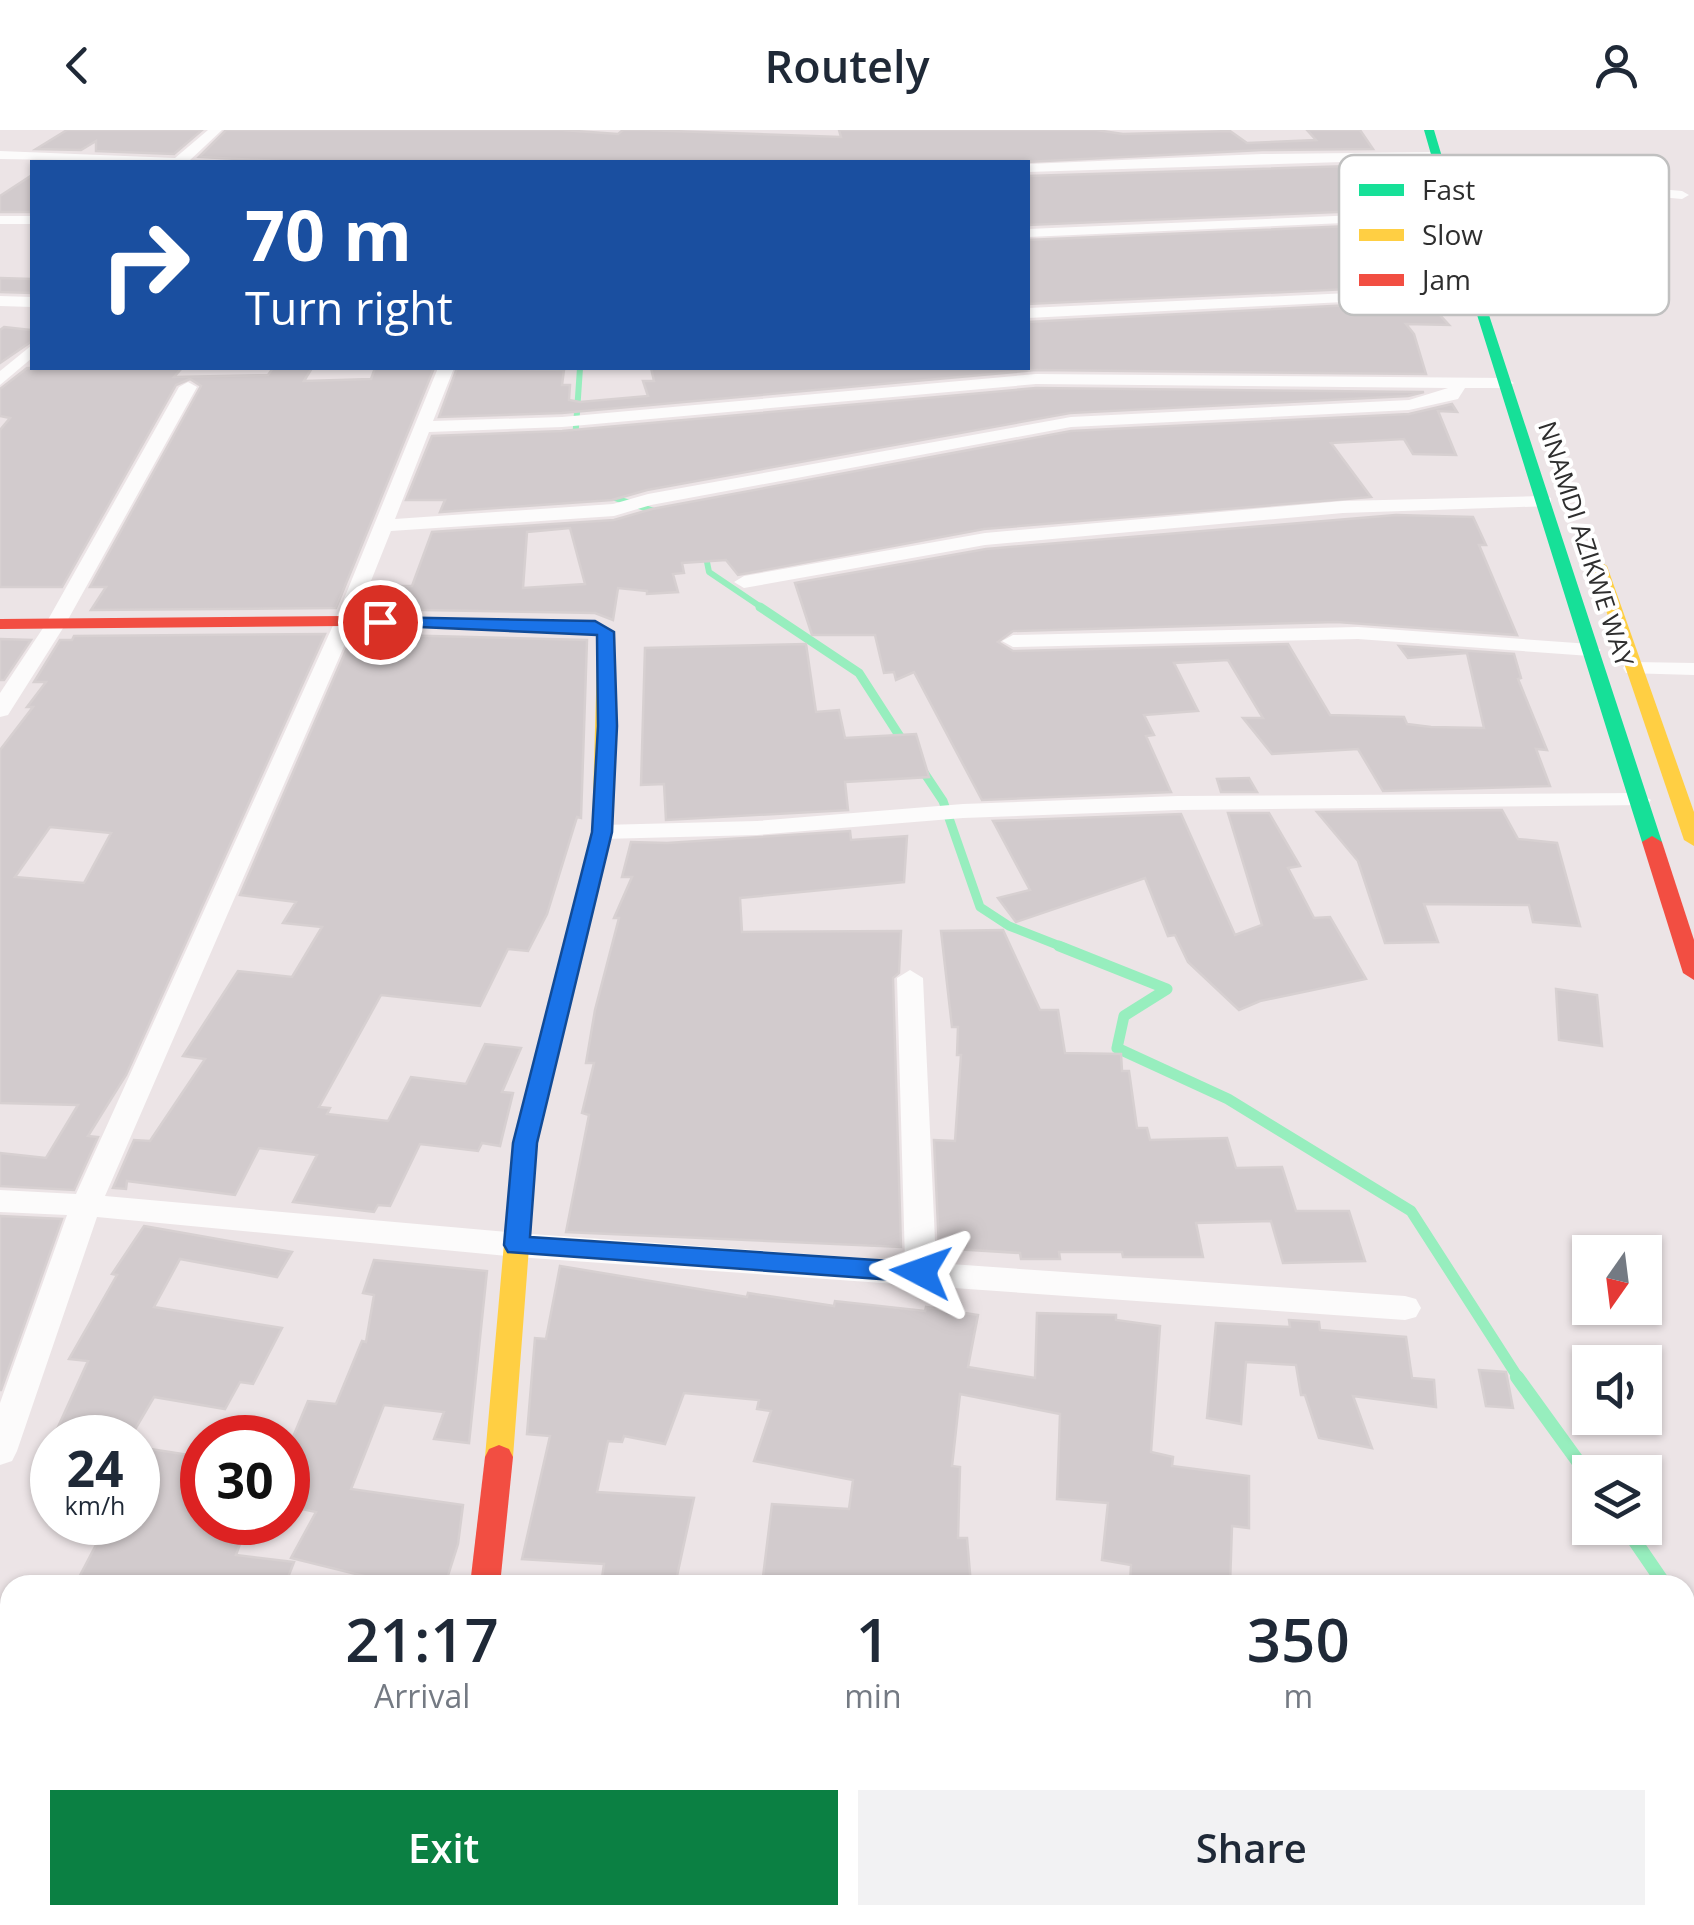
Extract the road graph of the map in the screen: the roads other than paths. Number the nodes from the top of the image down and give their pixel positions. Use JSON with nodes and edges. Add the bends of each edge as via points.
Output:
{"nodes":[{"id":1,"x":216,"y":130,"type":"edge"},
{"id":2,"x":1429,"y":130,"type":"edge"},
{"id":3,"x":1458,"y":146,"type":"dead end"},
{"id":4,"x":0,"y":155,"type":"edge"},
{"id":5,"x":1435,"y":155,"type":"edge"},
{"id":6,"x":1460,"y":155,"type":"edge"},
{"id":7,"x":1339,"y":157,"type":"edge"},
{"id":8,"x":129,"y":160,"type":"edge"},
{"id":9,"x":182,"y":160,"type":"edge"},
{"id":10,"x":1030,"y":168,"type":"edge"},
{"id":11,"x":1669,"y":195,"type":"edge"},
{"id":12,"x":1682,"y":196,"type":"dead end"},
{"id":13,"x":0,"y":220,"type":"edge"},
{"id":14,"x":30,"y":220,"type":"edge"},
{"id":15,"x":1339,"y":220,"type":"edge"},
{"id":16,"x":1030,"y":232,"type":"edge"},
{"id":17,"x":1339,"y":298,"type":"edge"},
{"id":18,"x":0,"y":301,"type":"edge"},
{"id":19,"x":30,"y":302,"type":"edge"},
{"id":20,"x":1030,"y":313,"type":"edge"},
{"id":21,"x":1484,"y":315,"type":"edge"},
{"id":22,"x":30,"y":352,"type":"edge"},
{"id":23,"x":445,"y":370,"type":"edge"},
{"id":24,"x":0,"y":380,"type":"edge"},
{"id":25,"x":1458,"y":382,"type":"junction"},
{"id":26,"x":1506,"y":383,"type":"junction"},
{"id":27,"x":188,"y":387,"type":"dead end"},
{"id":28,"x":423,"y":427,"type":"junction"},
{"id":29,"x":1544,"y":502,"type":"junction"},
{"id":30,"x":383,"y":526,"type":"junction"},
{"id":31,"x":1591,"y":544,"type":"dead end"},
{"id":32,"x":744,"y":582,"type":"dead end"},
{"id":33,"x":345,"y":621,"type":"junction"},
{"id":34,"x":0,"y":624,"type":"edge"},
{"id":35,"x":55,"y":625,"type":"junction"},
{"id":36,"x":1013,"y":641,"type":"dead end"},
{"id":37,"x":1590,"y":650,"type":"junction"},
{"id":38,"x":1634,"y":668,"type":"junction"},
{"id":39,"x":1694,"y":669,"type":"edge"},
{"id":40,"x":0,"y":710,"type":"edge"},
{"id":41,"x":1639,"y":800,"type":"junction"},
{"id":42,"x":602,"y":832,"type":"junction"},
{"id":43,"x":1694,"y":840,"type":"edge"},
{"id":44,"x":1694,"y":973,"type":"edge"},
{"id":45,"x":910,"y":978,"type":"dead end"},
{"id":46,"x":0,"y":1201,"type":"edge"},
{"id":47,"x":86,"y":1205,"type":"junction"},
{"id":48,"x":517,"y":1245,"type":"junction"},
{"id":49,"x":921,"y":1272,"type":"junction"},
{"id":50,"x":1405,"y":1308,"type":"dead end"},
{"id":51,"x":0,"y":1451,"type":"edge"},
{"id":52,"x":486,"y":1575,"type":"edge"}],
"edges":[{"from":1,"to":9,"type":"street"},
{"from":2,"to":5,"type":"main road","name":"NNAMDI AZIKWE WAY"},
{"from":3,"to":6,"type":"main road"},
{"from":4,"to":8,"type":"street"},
{"from":7,"to":10,"type":"street"},
{"from":11,"to":12,"type":"street"},
{"from":13,"to":14,"type":"street"},
{"from":15,"to":16,"type":"street"},
{"from":17,"to":20,"type":"street"},
{"from":18,"to":19,"type":"street"},
{"from":21,"to":26,"type":"main road","name":"NNAMDI AZIKWE WAY"},
{"from":22,"to":24,"type":"street"},
{"from":23,"to":28,"type":"street"},
{"from":25,"to":26,"type":"street"},
{"from":25,"to":28,"type":"street","via":[[1036,379],[562,422]]},
{"from":25,"to":30,"type":"street","via":[[1452,395],[1409,405],[1071,422],[614,510]]},
{"from":26,"to":29,"type":"main road","name":"NNAMDI AZIKWE WAY"},
{"from":27,"to":35,"type":"street"},
{"from":28,"to":30,"type":"street"},
{"from":29,"to":32,"type":"street","via":[[1343,507],[1024,535]]},
{"from":29,"to":37,"type":"main road","name":"NNAMDI AZIKWE WAY"},
{"from":30,"to":33,"type":"street"},
{"from":31,"to":38,"type":"main road","name":"NNAMDI AZIKWE WAY"},
{"from":33,"to":35,"type":"main road"},
{"from":33,"to":42,"type":"main road","via":[[595,626],[606,632]]},
{"from":33,"to":47,"type":"street"},
{"from":34,"to":35,"type":"main road"},
{"from":35,"to":40,"type":"street"},
{"from":36,"to":37,"type":"street","via":[[1358,633]]},
{"from":37,"to":41,"type":"main road","name":"NNAMDI AZIKWE WAY"},
{"from":38,"to":39,"type":"street"},
{"from":38,"to":43,"type":"main road","name":"NNAMDI AZIKWE WAY"},
{"from":41,"to":42,"type":"street","via":[[1178,803]]},
{"from":41,"to":44,"type":"main road","name":"NNAMDI AZIKWE WAY"},
{"from":42,"to":48,"type":"main road","via":[[525,1143]]},
{"from":45,"to":49,"type":"street"},
{"from":46,"to":47,"type":"street"},
{"from":47,"to":48,"type":"street"},
{"from":47,"to":51,"type":"street"},
{"from":48,"to":49,"type":"street"},
{"from":48,"to":52,"type":"main road"},
{"from":49,"to":50,"type":"street"}]}
